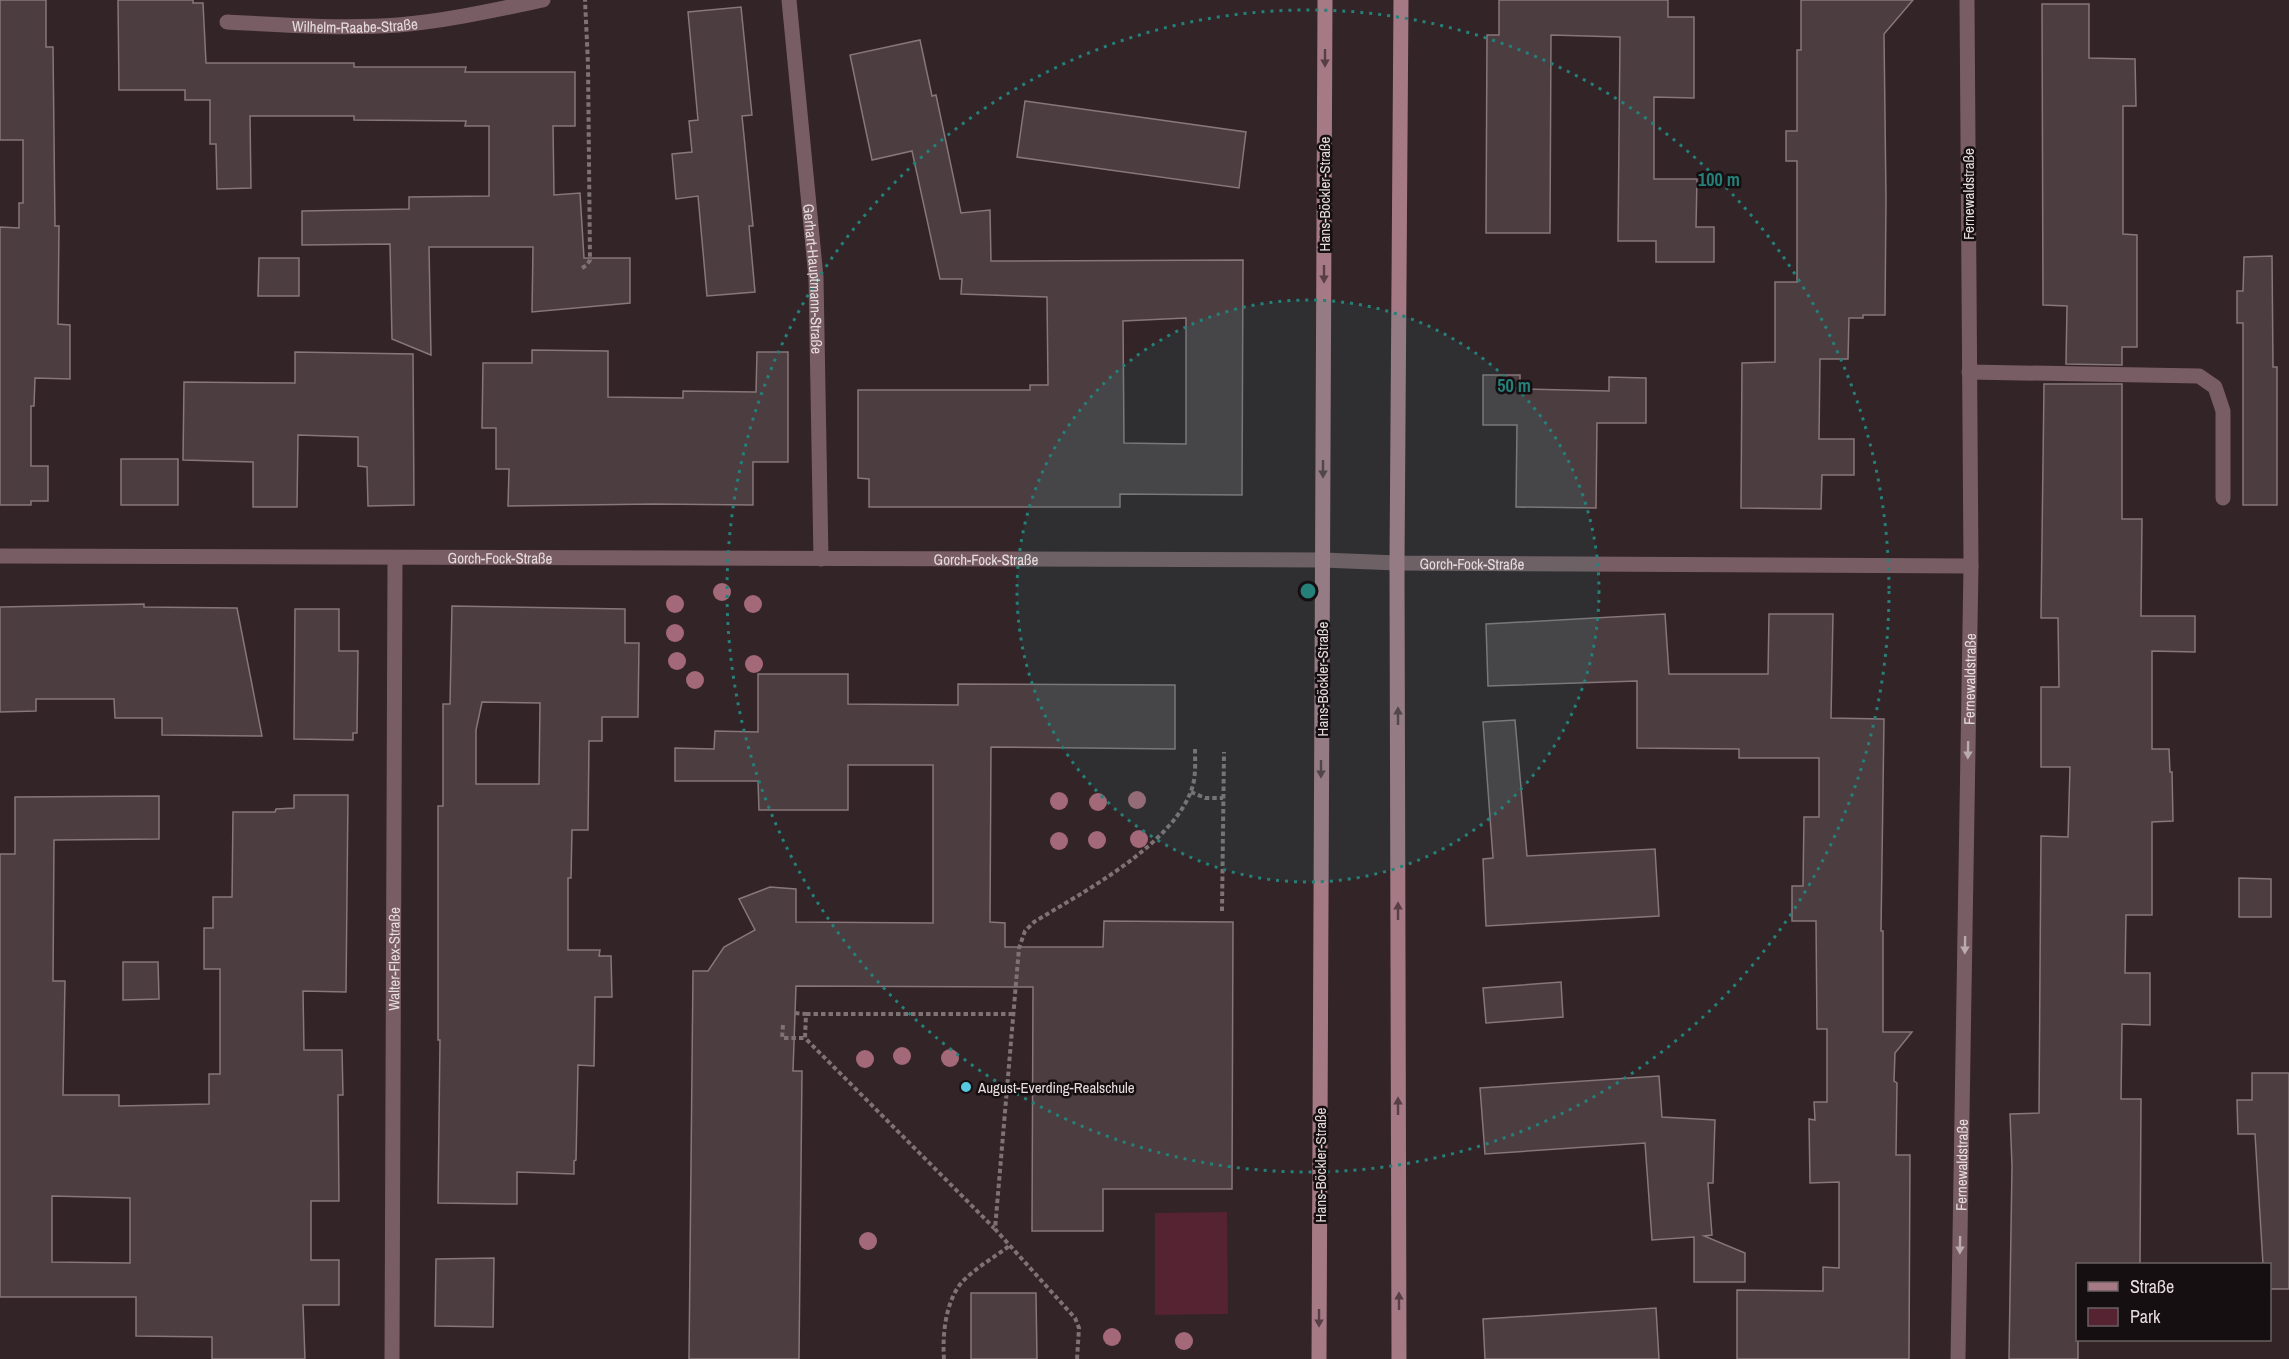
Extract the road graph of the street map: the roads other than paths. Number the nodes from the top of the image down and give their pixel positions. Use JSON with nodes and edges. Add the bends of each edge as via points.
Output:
{"nodes":[{"id":1,"x":543,"y":0,"type":"edge"},
{"id":2,"x":789,"y":0,"type":"edge"},
{"id":3,"x":1325,"y":0,"type":"edge"},
{"id":4,"x":1401,"y":0,"type":"edge"},
{"id":5,"x":1967,"y":0,"type":"edge"},
{"id":6,"x":481,"y":7,"type":"edge"},
{"id":7,"x":227,"y":22,"type":"dead end"},
{"id":8,"x":1969,"y":372,"type":"junction"},
{"id":9,"x":2223,"y":498,"type":"dead end"},
{"id":10,"x":0,"y":556,"type":"edge"},
{"id":11,"x":395,"y":558,"type":"junction"},
{"id":12,"x":821,"y":560,"type":"junction"},
{"id":13,"x":1323,"y":560,"type":"junction"},
{"id":14,"x":1397,"y":562,"type":"junction"},
{"id":15,"x":1971,"y":566,"type":"junction"},
{"id":16,"x":392,"y":1359,"type":"edge"},
{"id":17,"x":1319,"y":1359,"type":"edge"},
{"id":18,"x":1399,"y":1359,"type":"edge"},
{"id":19,"x":1958,"y":1359,"type":"edge"}],
"edges":[{"from":1,"to":6,"type":"street","name":"Wilhelm-Raabe-Straße"},
{"from":2,"to":12,"type":"street","name":"Gerhart-Hauptmann-Straße","via":[[816,277]]},
{"from":3,"to":13,"type":"main road","name":"Hans-Böckler-Straße","one_way":true},
{"from":4,"to":14,"type":"main road"},
{"from":5,"to":8,"type":"street","name":"Fernewaldstraße"},
{"from":6,"to":7,"type":"street","name":"Wilhelm-Raabe-Straße","via":[[398,25]]},
{"from":8,"to":9,"type":"street","via":[[2199,376],[2215,387],[2223,411]]},
{"from":8,"to":15,"type":"street","name":"Fernewaldstraße"},
{"from":10,"to":11,"type":"street","name":"Gorch-Fock-Straße"},
{"from":11,"to":12,"type":"street","name":"Gorch-Fock-Straße"},
{"from":11,"to":16,"type":"street","name":"Walter-Flex-Straße"},
{"from":12,"to":13,"type":"street","name":"Gorch-Fock-Straße"},
{"from":13,"to":14,"type":"street","name":"Gorch-Fock-Straße"},
{"from":13,"to":17,"type":"main road","name":"Hans-Böckler-Straße","one_way":true},
{"from":14,"to":15,"type":"street","name":"Gorch-Fock-Straße"},
{"from":18,"to":14,"type":"main road","one_way":true},
{"from":15,"to":19,"type":"street","name":"Fernewaldstraße","one_way":true}]}
